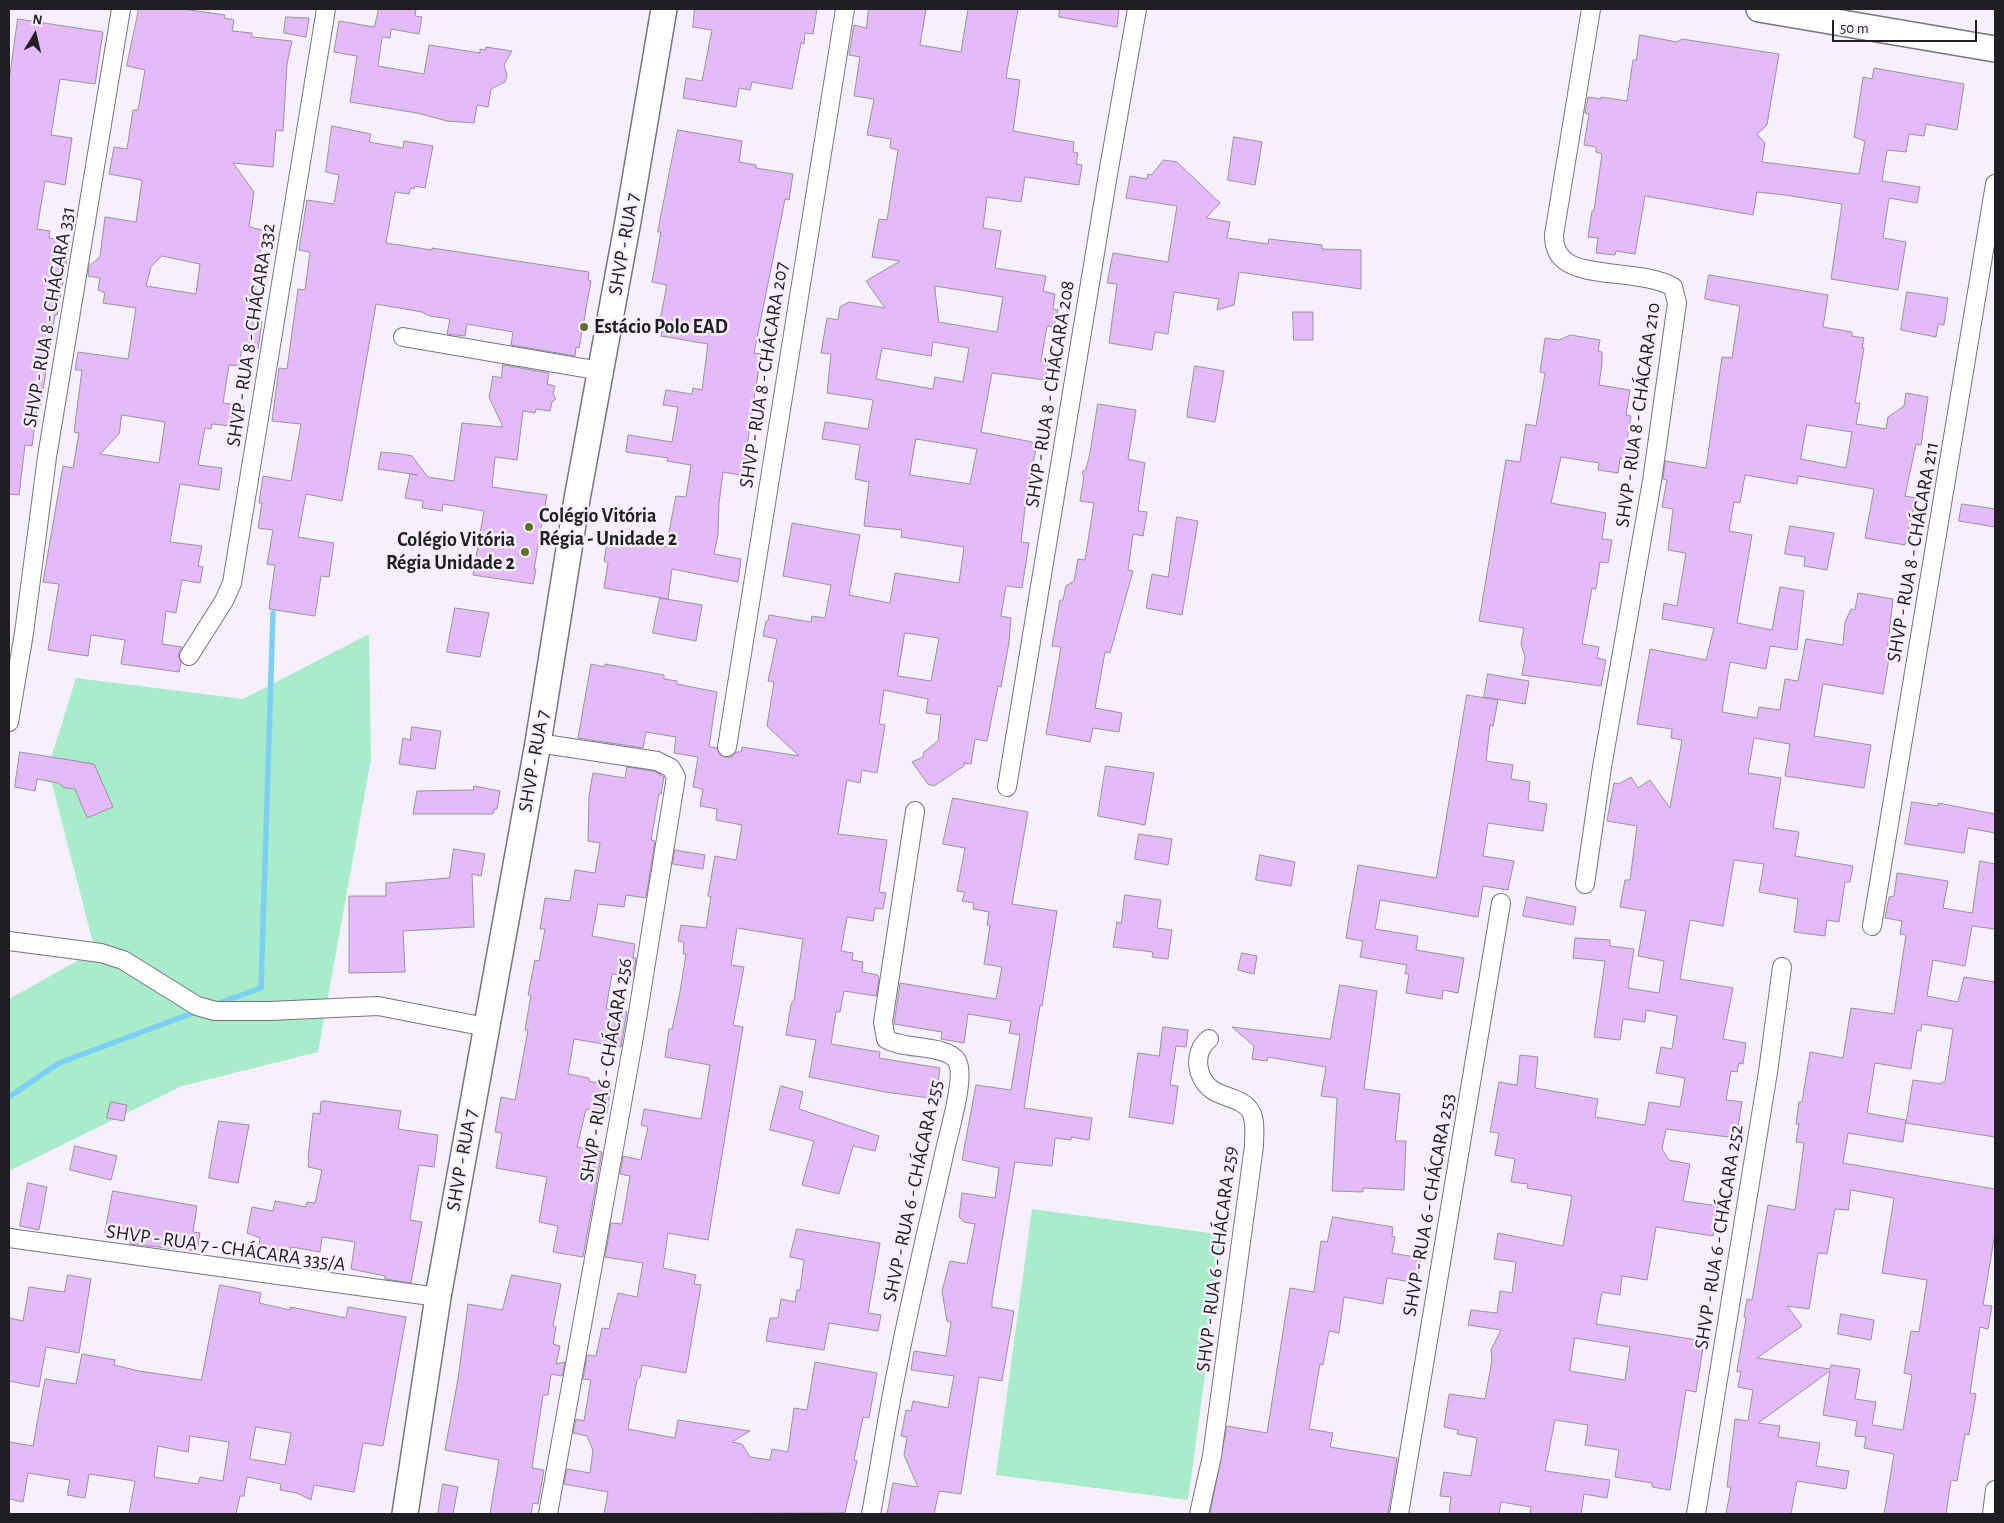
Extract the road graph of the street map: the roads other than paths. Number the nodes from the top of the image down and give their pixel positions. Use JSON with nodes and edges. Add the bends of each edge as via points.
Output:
{"nodes":[{"id":1,"x":121,"y":9,"type":"edge"},
{"id":2,"x":326,"y":9,"type":"edge"},
{"id":3,"x":664,"y":9,"type":"edge"},
{"id":4,"x":845,"y":9,"type":"edge"},
{"id":5,"x":1137,"y":9,"type":"edge"},
{"id":6,"x":1591,"y":9,"type":"edge"},
{"id":7,"x":1758,"y":9,"type":"edge"},
{"id":8,"x":1995,"y":49,"type":"edge"},
{"id":9,"x":1995,"y":184,"type":"edge"},
{"id":10,"x":403,"y":337,"type":"dead end"},
{"id":11,"x":601,"y":372,"type":"junction"},
{"id":12,"x":189,"y":656,"type":"dead end"},
{"id":13,"x":9,"y":722,"type":"edge"},
{"id":14,"x":538,"y":743,"type":"junction"},
{"id":15,"x":727,"y":747,"type":"dead end"},
{"id":16,"x":1007,"y":787,"type":"dead end"},
{"id":17,"x":915,"y":811,"type":"dead end"},
{"id":18,"x":1585,"y":884,"type":"dead end"},
{"id":19,"x":1501,"y":903,"type":"dead end"},
{"id":20,"x":1872,"y":926,"type":"dead end"},
{"id":21,"x":9,"y":940,"type":"edge"},
{"id":22,"x":1782,"y":967,"type":"dead end"},
{"id":23,"x":486,"y":1027,"type":"junction"},
{"id":24,"x":1209,"y":1040,"type":"dead end"},
{"id":25,"x":9,"y":1238,"type":"edge"},
{"id":26,"x":438,"y":1298,"type":"junction"},
{"id":27,"x":1995,"y":1490,"type":"edge"},
{"id":28,"x":405,"y":1514,"type":"edge"},
{"id":29,"x":548,"y":1514,"type":"edge"},
{"id":30,"x":871,"y":1514,"type":"edge"},
{"id":31,"x":1199,"y":1514,"type":"edge"},
{"id":32,"x":1400,"y":1514,"type":"edge"},
{"id":33,"x":1696,"y":1514,"type":"edge"},
{"id":34,"x":1992,"y":1514,"type":"edge"}],
"edges":[{"from":1,"to":13,"type":"street","name":"SHVP - RUA 8 - CHÁCARA 331","via":[[47,457]]},
{"from":2,"to":12,"type":"street","name":"SHVP - RUA 8 - CHÁCARA 332","via":[[232,583]]},
{"from":3,"to":11,"type":"street","name":"SHVP - RUA 7"},
{"from":4,"to":15,"type":"street","name":"SHVP - RUA 8 - CHÁCARA 207"},
{"from":5,"to":16,"type":"street","name":"SHVP - RUA 8 - CHÁCARA 208"},
{"from":6,"to":18,"type":"street","name":"SHVP - RUA 8 - CHÁCARA 210","via":[[1554,235],[1556,246],[1570,264],[1665,283],[1673,287],[1677,303],[1652,481]]},
{"from":7,"to":8,"type":"street"},
{"from":9,"to":20,"type":"street","name":"SHVP - RUA 8 - CHÁCARA 211"},
{"from":10,"to":11,"type":"street"},
{"from":11,"to":14,"type":"street","name":"SHVP - RUA 7"},
{"from":14,"to":23,"type":"street","name":"SHVP - RUA 7"},
{"from":14,"to":29,"type":"street","name":"SHVP - RUA 6 - CHÁCARA 256","via":[[657,761],[672,768],[676,777]]},
{"from":17,"to":30,"type":"street","name":"SHVP - RUA 6 - CHÁCARA 255","via":[[883,1022],[884,1034],[886,1039],[901,1046],[951,1055],[960,1073],[896,1369]]},
{"from":19,"to":32,"type":"street","name":"SHVP - RUA 6 - CHÁCARA 253"},
{"from":21,"to":23,"type":"street","via":[[101,953],[124,960],[197,1006],[214,1011],[378,1006]]},
{"from":22,"to":33,"type":"street","name":"SHVP - RUA 6 - CHÁCARA 252"},
{"from":23,"to":26,"type":"street","name":"SHVP - RUA 7"},
{"from":24,"to":31,"type":"street","name":"SHVP - RUA 6 - CHÁCARA 259","via":[[1198,1052],[1200,1072],[1214,1091],[1250,1110],[1254,1122],[1254,1146],[1212,1456]]},
{"from":25,"to":26,"type":"street","name":"SHVP - RUA 7 - CHÁCARA 335/A"},
{"from":26,"to":28,"type":"street","name":"SHVP - RUA 7"},
{"from":27,"to":34,"type":"street"}]}
